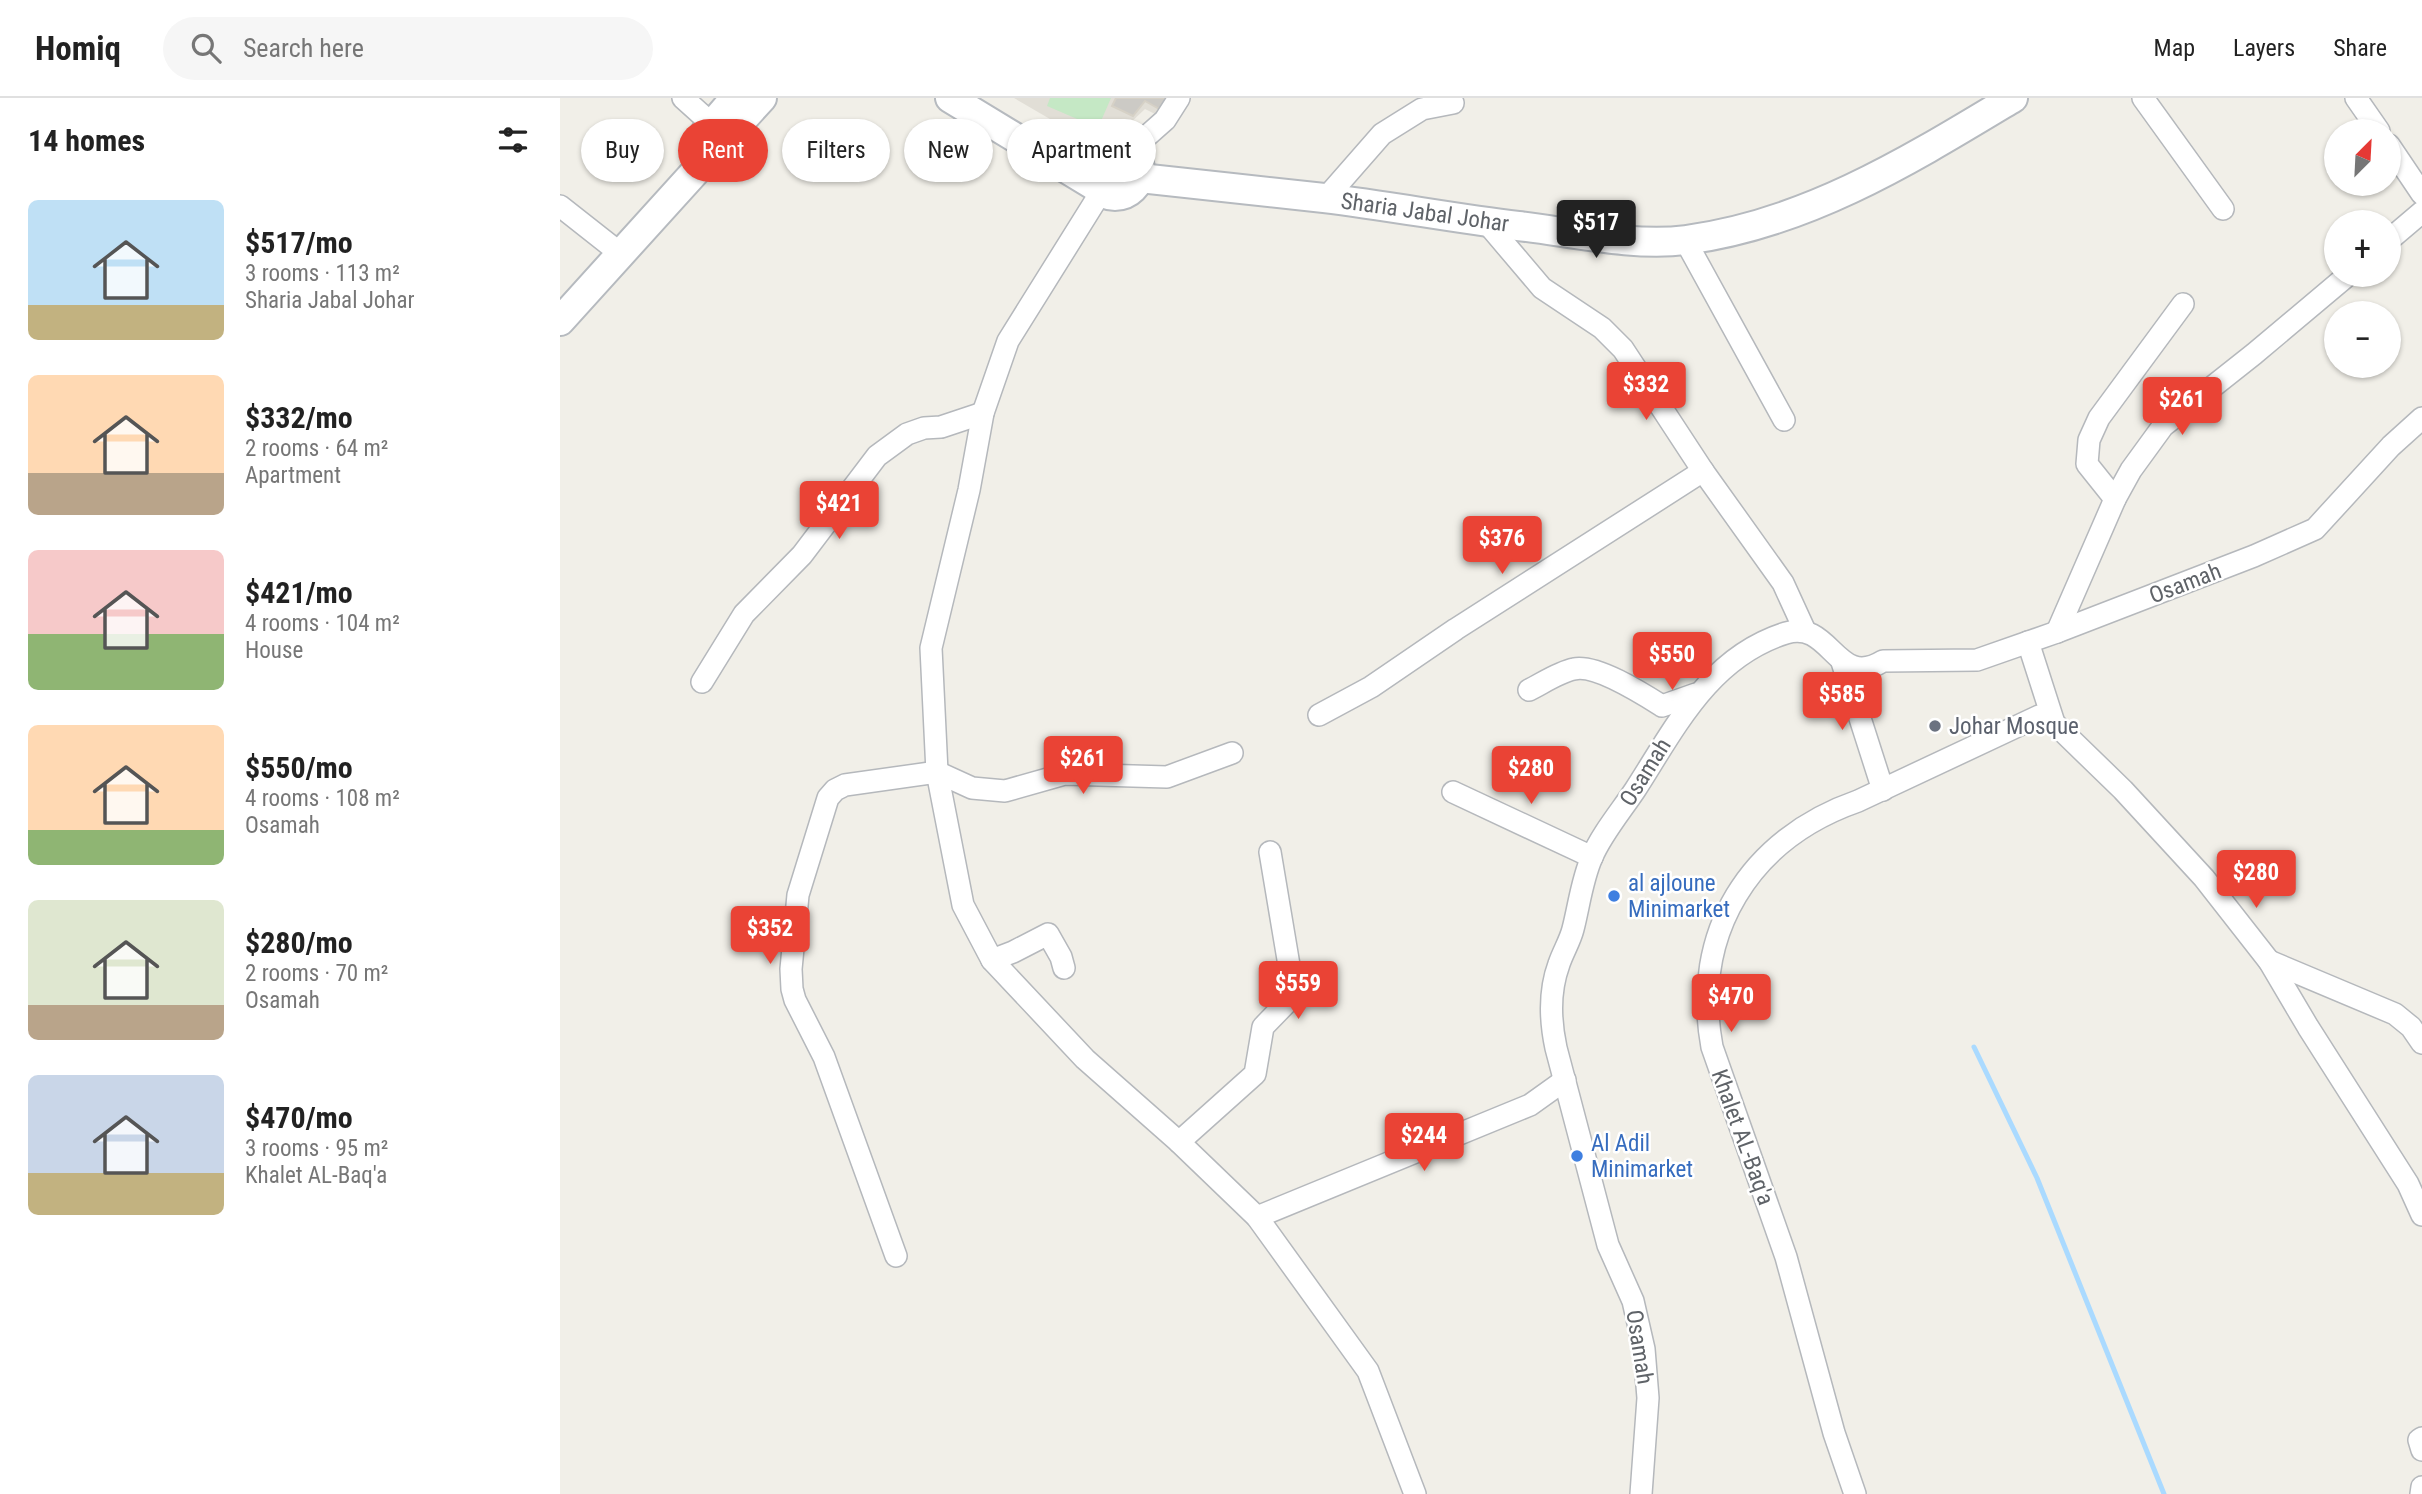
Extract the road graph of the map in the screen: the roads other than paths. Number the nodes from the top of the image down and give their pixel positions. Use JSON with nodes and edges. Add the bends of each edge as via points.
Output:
{"nodes":[{"id":1,"x":683,"y":98,"type":"edge"},
{"id":2,"x":735,"y":98,"type":"edge"},
{"id":3,"x":762,"y":98,"type":"edge"},
{"id":4,"x":950,"y":98,"type":"edge"},
{"id":5,"x":978,"y":98,"type":"edge"},
{"id":6,"x":1179,"y":98,"type":"edge"},
{"id":7,"x":2013,"y":98,"type":"edge"},
{"id":8,"x":2143,"y":98,"type":"edge"},
{"id":9,"x":2356,"y":98,"type":"edge"},
{"id":10,"x":1453,"y":103,"type":"dead end"},
{"id":11,"x":707,"y":119,"type":"edge"},
{"id":12,"x":717,"y":119,"type":"edge"},
{"id":13,"x":1014,"y":119,"type":"edge"},
{"id":14,"x":2371,"y":119,"type":"edge"},
{"id":15,"x":1156,"y":128,"type":"edge"},
{"id":16,"x":2401,"y":163,"type":"edge"},
{"id":17,"x":678,"y":168,"type":"edge"},
{"id":18,"x":1156,"y":180,"type":"edge"},
{"id":19,"x":1093,"y":182,"type":"edge"},
{"id":20,"x":1138,"y":182,"type":"edge"},
{"id":21,"x":1098,"y":189,"type":"junction"},
{"id":22,"x":2422,"y":194,"type":"edge"},
{"id":23,"x":1326,"y":198,"type":"junction"},
{"id":24,"x":560,"y":206,"type":"edge"},
{"id":25,"x":2223,"y":209,"type":"dead end"},
{"id":26,"x":2422,"y":212,"type":"edge"},
{"id":27,"x":1486,"y":222,"type":"junction"},
{"id":28,"x":2401,"y":230,"type":"edge"},
{"id":29,"x":1685,"y":240,"type":"junction"},
{"id":30,"x":615,"y":248,"type":"junction"},
{"id":31,"x":2334,"y":287,"type":"edge"},
{"id":32,"x":560,"y":296,"type":"edge"},
{"id":33,"x":2183,"y":304,"type":"dead end"},
{"id":34,"x":560,"y":321,"type":"edge"},
{"id":35,"x":983,"y":413,"type":"junction"},
{"id":36,"x":2422,"y":418,"type":"edge"},
{"id":37,"x":1784,"y":420,"type":"dead end"},
{"id":38,"x":1703,"y":471,"type":"junction"},
{"id":39,"x":2115,"y":499,"type":"junction"},
{"id":40,"x":1805,"y":631,"type":"junction"},
{"id":41,"x":2057,"y":632,"type":"junction"},
{"id":42,"x":2028,"y":642,"type":"junction"},
{"id":43,"x":1842,"y":662,"type":"junction"},
{"id":44,"x":702,"y":682,"type":"dead end"},
{"id":45,"x":1529,"y":690,"type":"dead end"},
{"id":46,"x":1698,"y":694,"type":"junction"},
{"id":47,"x":1320,"y":715,"type":"dead end"},
{"id":48,"x":2054,"y":723,"type":"junction"},
{"id":49,"x":1231,"y":754,"type":"dead end"},
{"id":50,"x":937,"y":772,"type":"junction"},
{"id":51,"x":1883,"y":790,"type":"junction"},
{"id":52,"x":1453,"y":792,"type":"dead end"},
{"id":53,"x":1270,"y":852,"type":"dead end"},
{"id":54,"x":1592,"y":857,"type":"junction"},
{"id":55,"x":992,"y":960,"type":"junction"},
{"id":56,"x":2270,"y":961,"type":"junction"},
{"id":57,"x":1064,"y":968,"type":"dead end"},
{"id":58,"x":2422,"y":1043,"type":"edge"},
{"id":59,"x":1564,"y":1080,"type":"junction"},
{"id":60,"x":1179,"y":1142,"type":"junction"},
{"id":61,"x":2422,"y":1215,"type":"edge"},
{"id":62,"x":1257,"y":1217,"type":"junction"},
{"id":63,"x":896,"y":1256,"type":"dead end"},
{"id":64,"x":2422,"y":1438,"type":"edge"},
{"id":65,"x":2422,"y":1450,"type":"edge"},
{"id":66,"x":2422,"y":1487,"type":"edge"},
{"id":67,"x":1415,"y":1494,"type":"edge"},
{"id":68,"x":1641,"y":1494,"type":"edge"},
{"id":69,"x":1856,"y":1494,"type":"edge"},
{"id":70,"x":2421,"y":1494,"type":"edge"}],
"edges":[{"from":1,"to":11,"type":"street"},
{"from":2,"to":12,"type":"street"},
{"from":3,"to":30,"type":"street"},
{"from":4,"to":21,"type":"street"},
{"from":5,"to":13,"type":"street"},
{"from":6,"to":15,"type":"street"},
{"from":7,"to":29,"type":"street","name":"Sharia Jabal Johar","via":[[1914,158],[1842,194],[1756,225]]},
{"from":8,"to":25,"type":"street"},
{"from":9,"to":14,"type":"street"},
{"from":10,"to":23,"type":"street","via":[[1423,109],[1382,134]]},
{"from":16,"to":22,"type":"street"},
{"from":17,"to":30,"type":"street"},
{"from":18,"to":23,"type":"street","name":"Sharia Jabal Johar"},
{"from":19,"to":21,"type":"street"},
{"from":20,"to":21,"type":"street","via":[[1127,194],[1114,196]]},
{"from":21,"to":35,"type":"street","via":[[1008,341]]},
{"from":23,"to":27,"type":"street","name":"Sharia Jabal Johar"},
{"from":24,"to":30,"type":"street"},
{"from":26,"to":28,"type":"street"},
{"from":27,"to":29,"type":"street","name":"Sharia Jabal Johar","via":[[1651,242]]},
{"from":27,"to":38,"type":"street","via":[[1542,288],[1618,343]]},
{"from":29,"to":37,"type":"street"},
{"from":30,"to":32,"type":"street"},
{"from":30,"to":34,"type":"street"},
{"from":31,"to":39,"type":"street","via":[[2163,426]]},
{"from":33,"to":39,"type":"street","via":[[2099,418],[2090,440],[2087,464]]},
{"from":35,"to":44,"type":"street","via":[[907,434],[877,456],[802,555],[744,614]]},
{"from":35,"to":50,"type":"street","via":[[931,648]]},
{"from":36,"to":41,"type":"street","name":"Osamah","via":[[2315,529]]},
{"from":38,"to":40,"type":"street","via":[[1783,583]]},
{"from":38,"to":47,"type":"street","via":[[1371,687]]},
{"from":39,"to":41,"type":"street"},
{"from":40,"to":43,"type":"street","via":[[1824,642]]},
{"from":40,"to":46,"type":"street","name":"Osamah","via":[[1785,634],[1750,651]]},
{"from":41,"to":42,"type":"street","name":"Osamah"},
{"from":42,"to":43,"type":"street","name":"Osamah","via":[[1977,660],[1883,661],[1860,668]]},
{"from":42,"to":48,"type":"street"},
{"from":43,"to":51,"type":"street"},
{"from":45,"to":46,"type":"street","via":[[1576,668],[1602,674],[1662,706]]},
{"from":46,"to":54,"type":"street","name":"Osamah"},
{"from":48,"to":51,"type":"street","name":"Khalet AL-Baq'a","via":[[2039,716]]},
{"from":48,"to":56,"type":"street","via":[[2204,878]]},
{"from":49,"to":50,"type":"street","via":[[1167,777],[1065,774],[1005,791],[972,788]]},
{"from":50,"to":55,"type":"street","via":[[963,905]]},
{"from":50,"to":63,"type":"street","via":[[845,785],[828,798],[798,895],[790,969],[795,1000],[824,1057]]},
{"from":51,"to":69,"type":"street","name":"Khalet AL-Baq'a","via":[[1811,821],[1756,867],[1720,926],[1707,986],[1708,1027],[1718,1066],[1786,1257]]},
{"from":52,"to":54,"type":"street"},
{"from":53,"to":60,"type":"street","via":[[1294,995],[1263,1027],[1255,1074]]},
{"from":54,"to":59,"type":"street","name":"Osamah","via":[[1558,965],[1552,1000],[1553,1034]]},
{"from":55,"to":57,"type":"street","via":[[1048,934]]},
{"from":55,"to":60,"type":"street","via":[[1085,1059]]},
{"from":56,"to":58,"type":"street","via":[[2395,1014]]},
{"from":56,"to":61,"type":"street","via":[[2408,1184]]},
{"from":59,"to":62,"type":"street","via":[[1530,1105]]},
{"from":59,"to":68,"type":"street","name":"Osamah","via":[[1608,1245],[1633,1301],[1644,1349],[1648,1398]]},
{"from":60,"to":62,"type":"street"},
{"from":62,"to":67,"type":"street","via":[[1367,1371]]},
{"from":64,"to":65,"type":"street"},
{"from":66,"to":70,"type":"street"}]}
